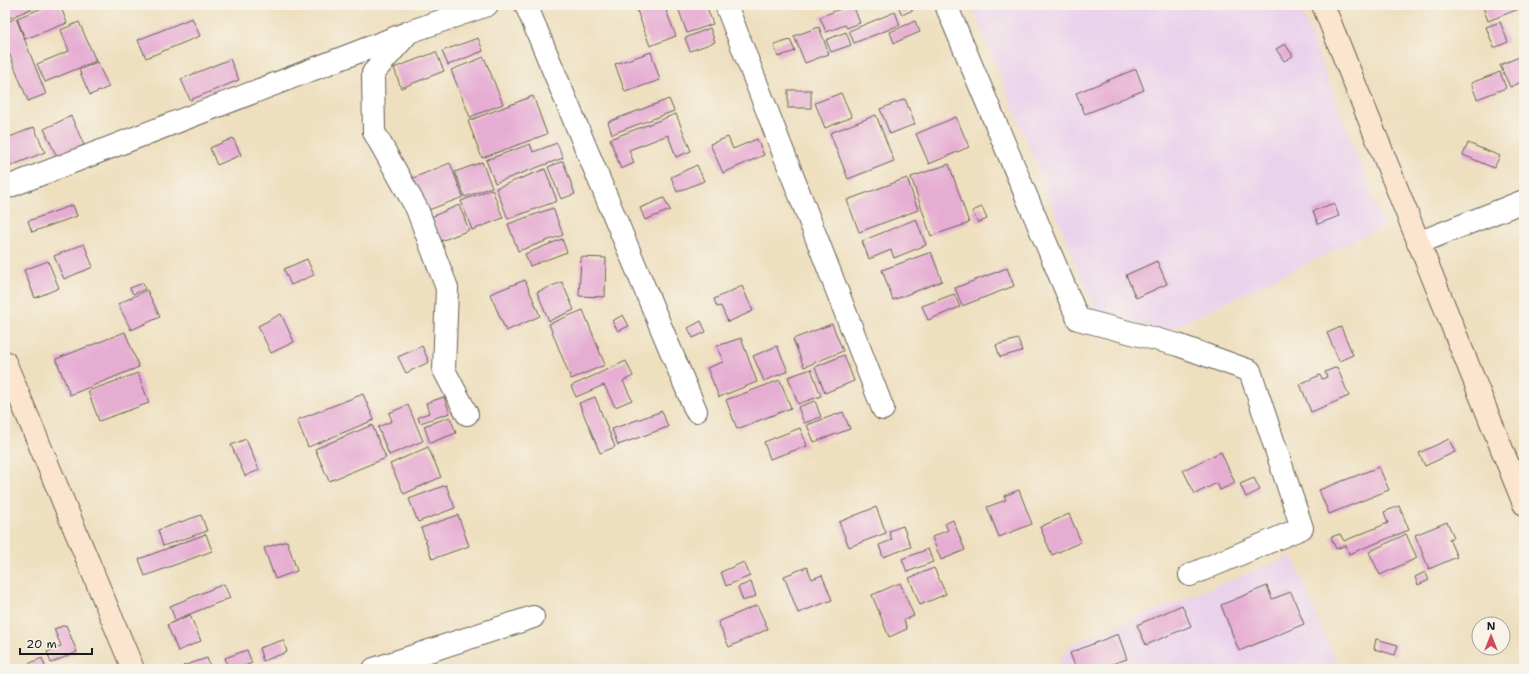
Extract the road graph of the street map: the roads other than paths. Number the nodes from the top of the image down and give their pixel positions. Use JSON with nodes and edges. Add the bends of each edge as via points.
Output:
{"nodes":[{"id":1,"x":487,"y":5,"type":"edge"},
{"id":2,"x":526,"y":5,"type":"edge"},
{"id":3,"x":726,"y":5,"type":"edge"},
{"id":4,"x":946,"y":5,"type":"edge"},
{"id":5,"x":1323,"y":5,"type":"edge"},
{"id":6,"x":409,"y":32,"type":"junction"},
{"id":7,"x":5,"y":188,"type":"edge"},
{"id":8,"x":1524,"y":201,"type":"edge"},
{"id":9,"x":1418,"y":243,"type":"junction"},
{"id":10,"x":5,"y":362,"type":"edge"},
{"id":11,"x":882,"y":409,"type":"dead end"},
{"id":12,"x":696,"y":411,"type":"dead end"},
{"id":13,"x":466,"y":414,"type":"dead end"},
{"id":14,"x":1524,"y":504,"type":"edge"},
{"id":15,"x":1190,"y":575,"type":"dead end"},
{"id":16,"x":533,"y":618,"type":"dead end"},
{"id":17,"x":122,"y":642,"type":"junction"},
{"id":18,"x":133,"y":669,"type":"edge"},
{"id":19,"x":145,"y":669,"type":"edge"},
{"id":20,"x":374,"y":669,"type":"edge"}],
"edges":[{"from":1,"to":6,"type":"street"},
{"from":2,"to":12,"type":"street"},
{"from":3,"to":11,"type":"street"},
{"from":4,"to":15,"type":"street","via":[[1078,319],[1178,345],[1250,372],[1302,528]]},
{"from":5,"to":9,"type":"street"},
{"from":6,"to":7,"type":"street"},
{"from":6,"to":13,"type":"street","via":[[373,73],[374,132],[417,208],[447,288],[444,370]]},
{"from":8,"to":9,"type":"street"},
{"from":9,"to":14,"type":"street"},
{"from":10,"to":17,"type":"street"},
{"from":16,"to":20,"type":"street"},
{"from":17,"to":18,"type":"street"},
{"from":17,"to":19,"type":"street"}]}
